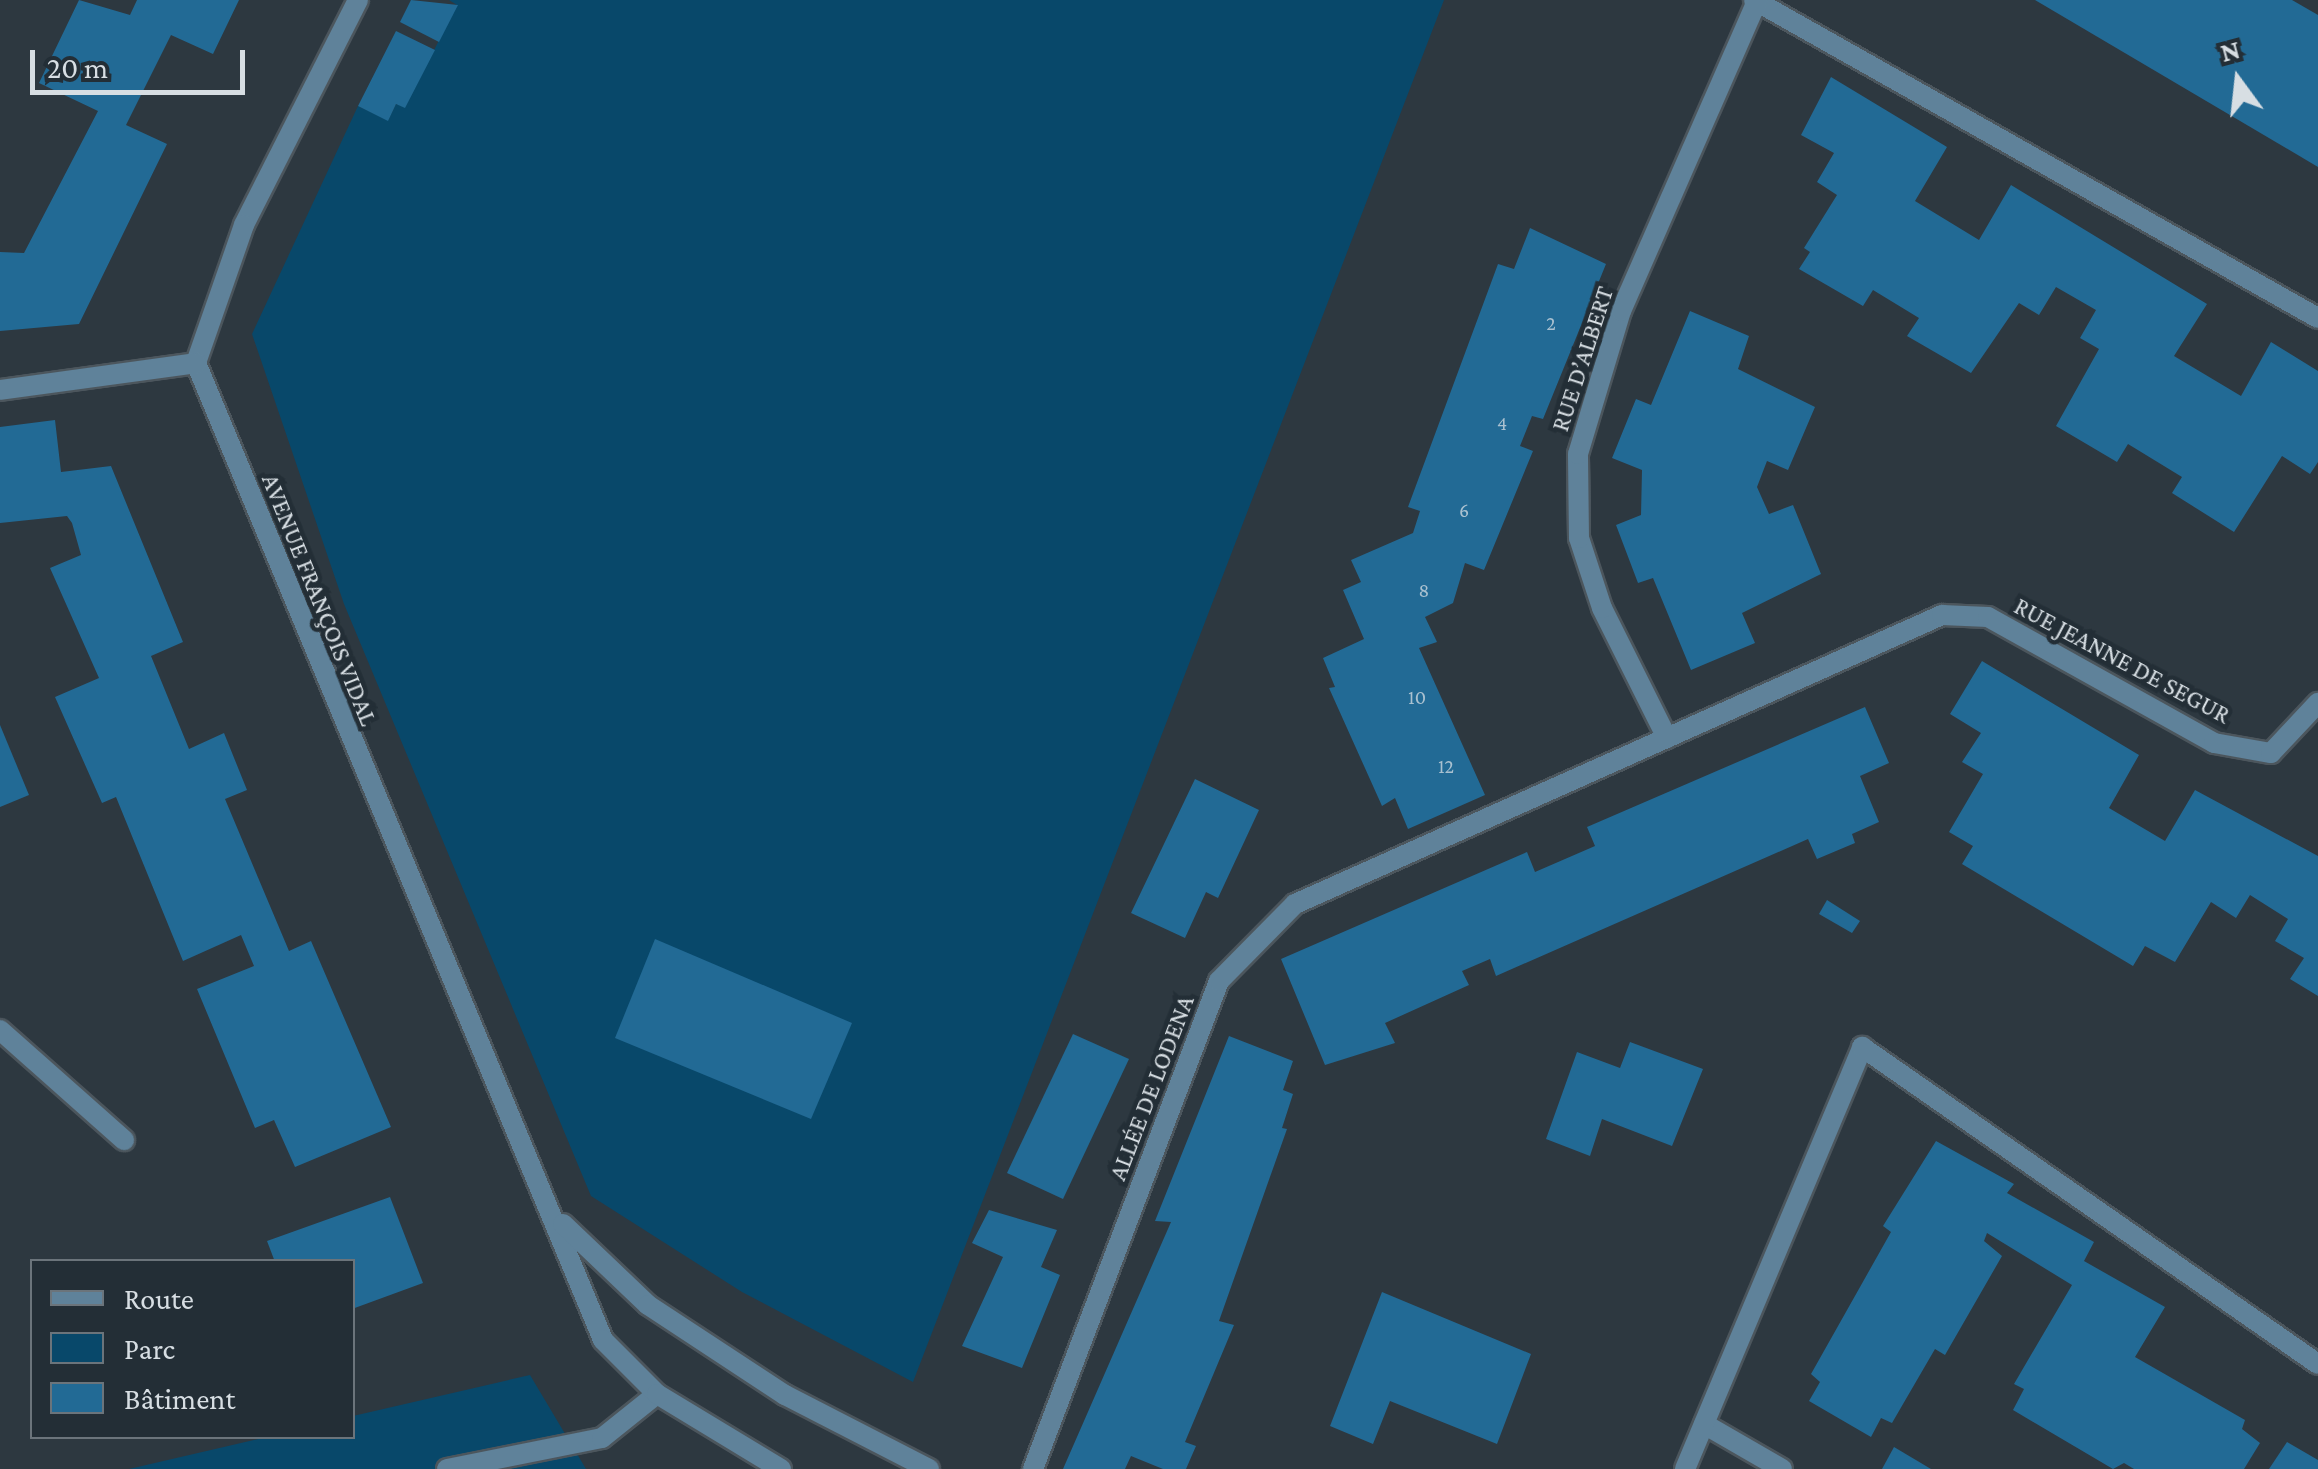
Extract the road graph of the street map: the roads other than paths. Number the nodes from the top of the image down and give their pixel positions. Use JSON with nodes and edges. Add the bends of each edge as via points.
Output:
{"nodes":[{"id":1,"x":358,"y":0,"type":"edge"},
{"id":2,"x":1756,"y":1,"type":"edge"},
{"id":3,"x":2318,"y":318,"type":"edge"},
{"id":4,"x":196,"y":363,"type":"junction"},
{"id":5,"x":0,"y":390,"type":"edge"},
{"id":6,"x":2316,"y":710,"type":"edge"},
{"id":7,"x":1666,"y":738,"type":"junction"},
{"id":8,"x":0,"y":1030,"type":"edge"},
{"id":9,"x":124,"y":1140,"type":"dead end"},
{"id":10,"x":558,"y":1220,"type":"junction"},
{"id":11,"x":2318,"y":1364,"type":"edge"},
{"id":12,"x":657,"y":1394,"type":"junction"},
{"id":13,"x":1704,"y":1424,"type":"junction"},
{"id":14,"x":447,"y":1469,"type":"edge"},
{"id":15,"x":781,"y":1469,"type":"edge"},
{"id":16,"x":928,"y":1469,"type":"edge"},
{"id":17,"x":1033,"y":1469,"type":"edge"},
{"id":18,"x":1685,"y":1469,"type":"edge"},
{"id":19,"x":1782,"y":1469,"type":"edge"}],
"edges":[{"from":1,"to":4,"type":"street","via":[[244,224]]},
{"from":2,"to":3,"type":"street"},
{"from":2,"to":7,"type":"street","name":"RUE D’ALBERT","via":[[1621,311],[1578,454],[1579,538],[1602,608]]},
{"from":4,"to":5,"type":"street"},
{"from":4,"to":10,"type":"street","name":"AVENUE FRANÇOIS VIDAL","via":[[356,758]]},
{"from":6,"to":7,"type":"street","name":"RUE JEANNE DE SEGUR","via":[[2271,753],[2214,743],[1988,617],[1942,615]]},
{"from":7,"to":17,"type":"street","name":"ALLÉE DE LODENA","via":[[1294,904],[1219,981]]},
{"from":8,"to":9,"type":"street"},
{"from":10,"to":12,"type":"street","name":"AVENUE FRANÇOIS VIDAL","via":[[603,1340]]},
{"from":10,"to":16,"type":"street","name":"AVENUE FRANÇOIS VIDAL","via":[[648,1305],[784,1395]]},
{"from":11,"to":13,"type":"street","via":[[1862,1048]]},
{"from":12,"to":14,"type":"street","via":[[602,1438]]},
{"from":12,"to":15,"type":"street","name":"AVENUE FRANÇOIS VIDAL"},
{"from":13,"to":18,"type":"street"},
{"from":13,"to":19,"type":"street"}]}
